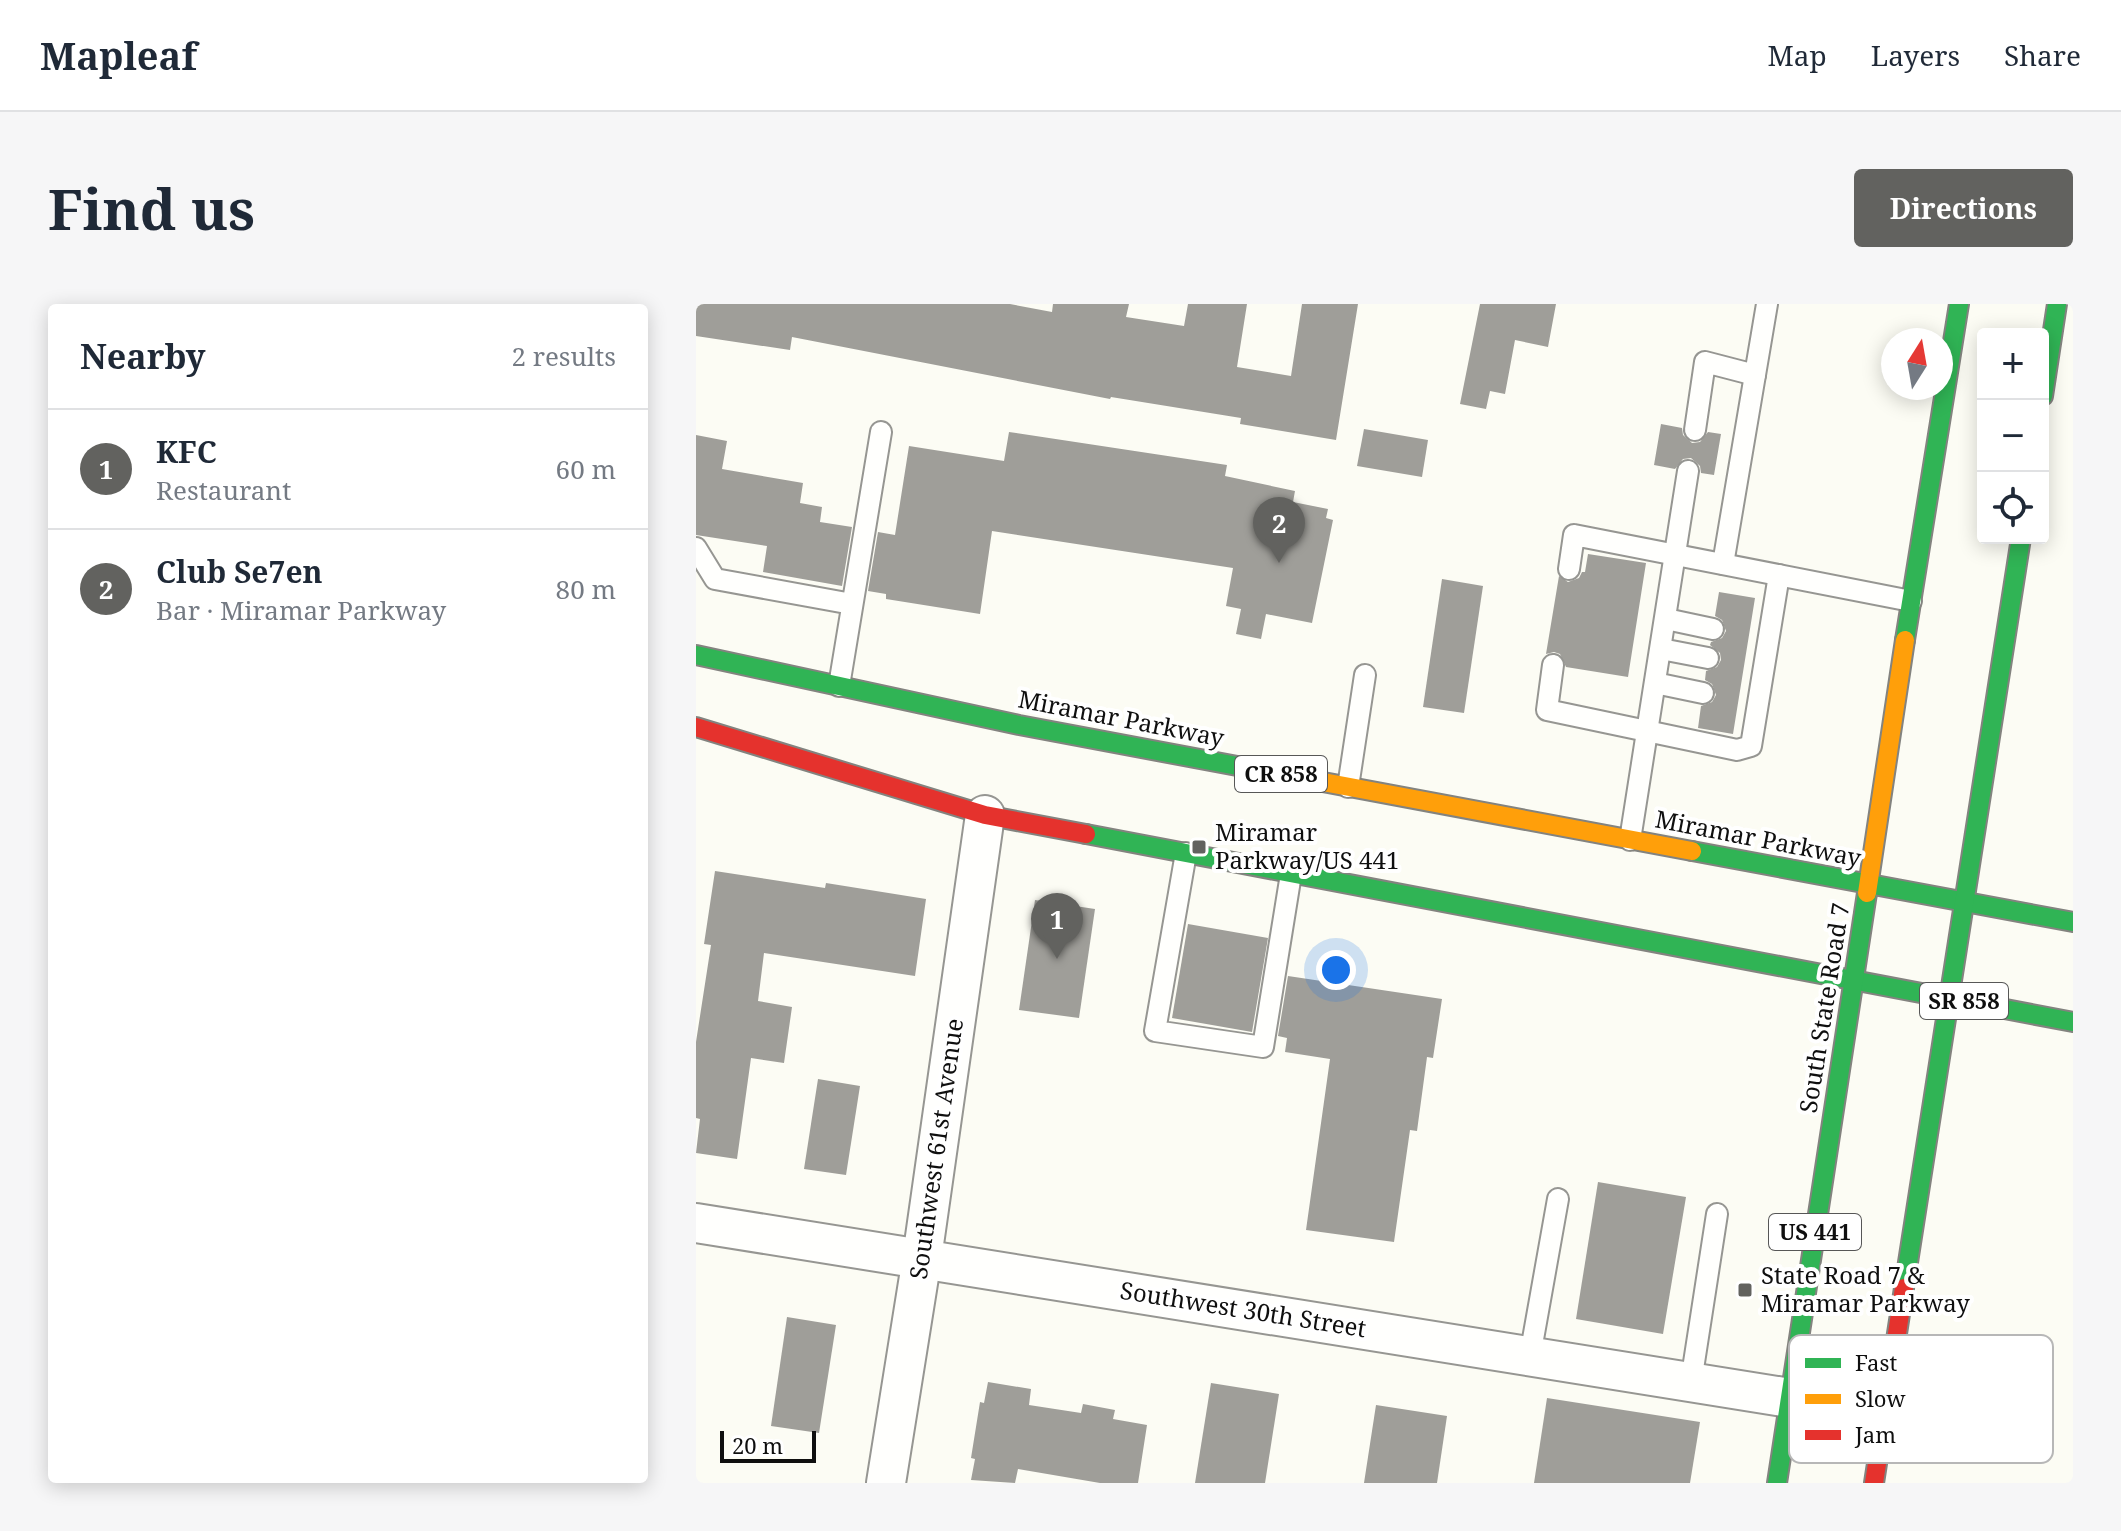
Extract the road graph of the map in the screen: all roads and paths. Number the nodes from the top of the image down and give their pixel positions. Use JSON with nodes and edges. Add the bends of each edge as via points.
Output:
{"nodes":[{"id":1,"x":1767,"y":304,"type":"edge"},
{"id":2,"x":1959,"y":304,"type":"edge"},
{"id":3,"x":2062,"y":313,"type":"edge"},
{"id":4,"x":2049,"y":370,"type":"edge"},
{"id":5,"x":1755,"y":375,"type":"junction"},
{"id":6,"x":1695,"y":430,"type":"dead end"},
{"id":7,"x":881,"y":432,"type":"dead end"},
{"id":8,"x":1688,"y":471,"type":"dead end"},
{"id":9,"x":2020,"y":544,"type":"edge"},
{"id":10,"x":696,"y":548,"type":"edge"},
{"id":11,"x":1676,"y":556,"type":"junction"},
{"id":12,"x":1723,"y":564,"type":"junction"},
{"id":13,"x":1569,"y":569,"type":"dead end"},
{"id":14,"x":1779,"y":575,"type":"junction"},
{"id":15,"x":1911,"y":601,"type":"junction"},
{"id":16,"x":852,"y":604,"type":"junction"},
{"id":17,"x":1666,"y":619,"type":"junction"},
{"id":18,"x":1713,"y":629,"type":"dead end"},
{"id":19,"x":1661,"y":649,"type":"junction"},
{"id":20,"x":696,"y":655,"type":"edge"},
{"id":21,"x":1708,"y":658,"type":"dead end"},
{"id":22,"x":1553,"y":665,"type":"dead end"},
{"id":23,"x":1365,"y":675,"type":"dead end"},
{"id":24,"x":1655,"y":683,"type":"junction"},
{"id":25,"x":839,"y":686,"type":"junction"},
{"id":26,"x":1703,"y":693,"type":"dead end"},
{"id":27,"x":696,"y":727,"type":"edge"},
{"id":28,"x":1648,"y":732,"type":"junction"},
{"id":29,"x":1348,"y":787,"type":"junction"},
{"id":30,"x":985,"y":815,"type":"junction"},
{"id":31,"x":1630,"y":840,"type":"junction"},
{"id":32,"x":1186,"y":853,"type":"junction"},
{"id":33,"x":1291,"y":874,"type":"junction"},
{"id":34,"x":1869,"y":885,"type":"junction"},
{"id":35,"x":1965,"y":903,"type":"junction"},
{"id":36,"x":2073,"y":922,"type":"edge"},
{"id":37,"x":1854,"y":981,"type":"junction"},
{"id":38,"x":1951,"y":999,"type":"junction"},
{"id":39,"x":2073,"y":1022,"type":"edge"},
{"id":40,"x":1558,"y":1199,"type":"dead end"},
{"id":41,"x":1717,"y":1214,"type":"dead end"},
{"id":42,"x":696,"y":1223,"type":"edge"},
{"id":43,"x":922,"y":1258,"type":"junction"},
{"id":44,"x":1800,"y":1335,"type":"edge"},
{"id":45,"x":1898,"y":1335,"type":"edge"},
{"id":46,"x":1530,"y":1356,"type":"junction"},
{"id":47,"x":1691,"y":1382,"type":"junction"},
{"id":48,"x":1789,"y":1398,"type":"edge"},
{"id":49,"x":1789,"y":1405,"type":"edge"},
{"id":50,"x":1877,"y":1463,"type":"edge"},
{"id":51,"x":886,"y":1483,"type":"edge"},
{"id":52,"x":1777,"y":1483,"type":"edge"},
{"id":53,"x":1874,"y":1483,"type":"edge"}],
"edges":[{"from":1,"to":5,"type":"lane"},
{"from":2,"to":15,"type":"main road","name":"South State Road 7","number":"US 441"},
{"from":3,"to":4,"type":"main road"},
{"from":5,"to":6,"type":"lane","via":[[1705,362]]},
{"from":5,"to":12,"type":"lane"},
{"from":7,"to":16,"type":"lane"},
{"from":8,"to":11,"type":"lane"},
{"from":9,"to":35,"type":"main road"},
{"from":10,"to":16,"type":"lane","via":[[715,579]]},
{"from":11,"to":12,"type":"lane"},
{"from":11,"to":13,"type":"lane","via":[[1574,535]]},
{"from":11,"to":17,"type":"lane"},
{"from":12,"to":14,"type":"lane"},
{"from":14,"to":15,"type":"lane"},
{"from":14,"to":28,"type":"lane","via":[[1759,637],[1748,702],[1751,746],[1737,750]]},
{"from":15,"to":34,"type":"main road","name":"South State Road 7","number":"US 441"},
{"from":16,"to":25,"type":"lane"},
{"from":17,"to":18,"type":"lane"},
{"from":17,"to":19,"type":"lane"},
{"from":19,"to":21,"type":"lane"},
{"from":19,"to":24,"type":"lane"},
{"from":20,"to":25,"type":"main road","name":"Miramar Parkway","number":"CR 858"},
{"from":22,"to":28,"type":"lane","via":[[1547,710]]},
{"from":23,"to":29,"type":"lane"},
{"from":24,"to":26,"type":"lane"},
{"from":24,"to":28,"type":"lane"},
{"from":25,"to":29,"type":"main road","name":"Miramar Parkway","number":"CR 858"},
{"from":27,"to":30,"type":"main road"},
{"from":28,"to":31,"type":"lane"},
{"from":29,"to":31,"type":"main road","name":"Miramar Parkway","number":"CR 858"},
{"from":30,"to":32,"type":"main road"},
{"from":30,"to":43,"type":"street","name":"Southwest 61st Avenue"},
{"from":31,"to":34,"type":"main road","name":"Miramar Parkway","number":"CR 858"},
{"from":32,"to":33,"type":"main road"},
{"from":32,"to":33,"type":"lane","via":[[1155,1031],[1263,1047]]},
{"from":33,"to":37,"type":"main road"},
{"from":34,"to":35,"type":"main road","name":"Miramar Parkway"},
{"from":34,"to":37,"type":"main road","name":"South State Road 7","number":"US 441"},
{"from":35,"to":36,"type":"main road","name":"Miramar Parkway"},
{"from":35,"to":38,"type":"main road"},
{"from":37,"to":38,"type":"main road","number":"SR 858"},
{"from":37,"to":44,"type":"main road","name":"South State Road 7","number":"US 441"},
{"from":38,"to":39,"type":"main road","number":"SR 858"},
{"from":38,"to":45,"type":"main road"},
{"from":40,"to":46,"type":"lane"},
{"from":41,"to":47,"type":"lane"},
{"from":42,"to":43,"type":"street","name":"Southwest 30th Street"},
{"from":43,"to":46,"type":"street","name":"Southwest 30th Street"},
{"from":43,"to":51,"type":"street","name":"Southwest 61st Avenue"},
{"from":46,"to":47,"type":"street","name":"Southwest 30th Street"},
{"from":47,"to":48,"type":"street","name":"Southwest 30th Street"},
{"from":49,"to":52,"type":"main road","name":"South State Road 7","number":"US 441"},
{"from":50,"to":53,"type":"main road"}]}
